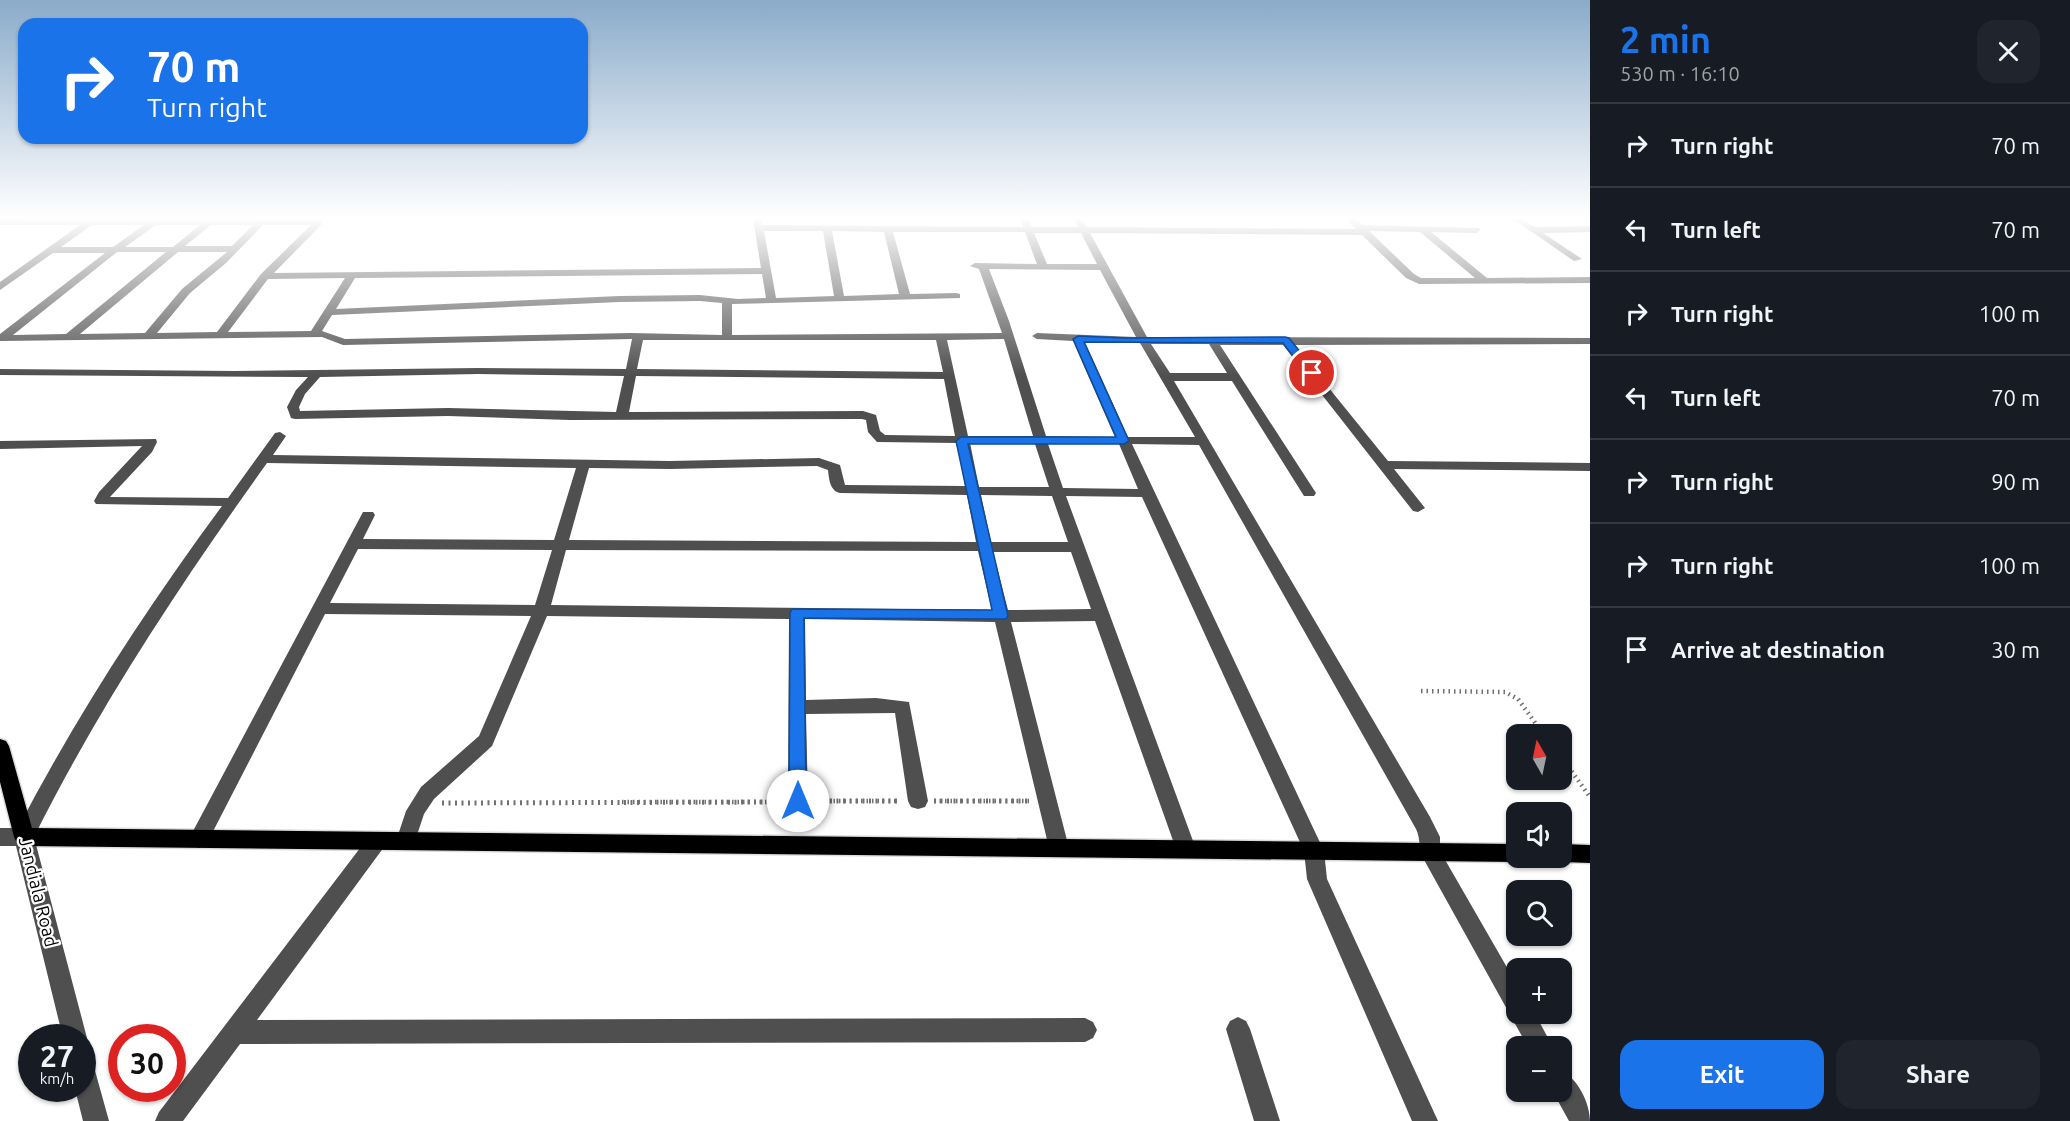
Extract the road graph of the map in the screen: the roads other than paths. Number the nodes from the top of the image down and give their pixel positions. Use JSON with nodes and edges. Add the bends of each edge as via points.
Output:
{"nodes":[{"id":1,"x":21,"y":271,"type":"edge"},
{"id":2,"x":87,"y":271,"type":"edge"},
{"id":3,"x":149,"y":271,"type":"edge"},
{"id":4,"x":209,"y":271,"type":"edge"},
{"id":5,"x":270,"y":271,"type":"edge"},
{"id":6,"x":835,"y":271,"type":"edge"},
{"id":7,"x":899,"y":271,"type":"edge"},
{"id":8,"x":981,"y":271,"type":"edge"},
{"id":9,"x":1106,"y":271,"type":"edge"},
{"id":10,"x":1406,"y":271,"type":"edge"},
{"id":11,"x":1473,"y":271,"type":"edge"},
{"id":12,"x":766,"y":272,"type":"joint"},
{"id":13,"x":352,"y":275,"type":"junction"},
{"id":14,"x":265,"y":276,"type":"junction"},
{"id":15,"x":1590,"y":280,"type":"edge"},
{"id":16,"x":1485,"y":281,"type":"junction"},
{"id":17,"x":0,"y":287,"type":"edge"},
{"id":18,"x":905,"y":296,"type":"junction"},
{"id":19,"x":956,"y":296,"type":"dead end"},
{"id":20,"x":840,"y":298,"type":"junction"},
{"id":21,"x":771,"y":300,"type":"junction"},
{"id":22,"x":727,"y":301,"type":"junction"},
{"id":23,"x":329,"y":312,"type":"junction"},
{"id":24,"x":314,"y":334,"type":"junction"},
{"id":25,"x":941,"y":335,"type":"junction"},
{"id":26,"x":148,"y":336,"type":"junction"},
{"id":27,"x":219,"y":336,"type":"junction"},
{"id":28,"x":638,"y":336,"type":"junction"},
{"id":29,"x":1008,"y":336,"type":"junction"},
{"id":30,"x":1037,"y":336,"type":"dead end"},
{"id":31,"x":69,"y":337,"type":"junction"},
{"id":32,"x":1,"y":338,"type":"edge"},
{"id":33,"x":727,"y":338,"type":"junction"},
{"id":34,"x":1078,"y":339,"type":"junction"},
{"id":35,"x":1143,"y":340,"type":"junction"},
{"id":36,"x":1212,"y":340,"type":"junction"},
{"id":37,"x":1285,"y":340,"type":"junction"},
{"id":38,"x":1590,"y":341,"type":"edge"},
{"id":39,"x":0,"y":372,"type":"edge"},
{"id":40,"x":630,"y":372,"type":"junction"},
{"id":41,"x":316,"y":375,"type":"junction"},
{"id":42,"x":948,"y":376,"type":"junction"},
{"id":43,"x":1166,"y":377,"type":"junction"},
{"id":44,"x":1236,"y":377,"type":"junction"},
{"id":45,"x":622,"y":415,"type":"junction"},
{"id":46,"x":280,"y":436,"type":"dead end"},
{"id":47,"x":1041,"y":440,"type":"junction"},
{"id":48,"x":961,"y":441,"type":"junction"},
{"id":49,"x":1124,"y":441,"type":"junction"},
{"id":50,"x":1204,"y":441,"type":"junction"},
{"id":51,"x":0,"y":445,"type":"edge"},
{"id":52,"x":263,"y":459,"type":"junction"},
{"id":53,"x":584,"y":462,"type":"junction"},
{"id":54,"x":1385,"y":465,"type":"junction"},
{"id":55,"x":1590,"y":467,"type":"edge"},
{"id":56,"x":1057,"y":490,"type":"junction"},
{"id":57,"x":972,"y":491,"type":"junction"},
{"id":58,"x":1147,"y":493,"type":"junction"},
{"id":59,"x":1309,"y":493,"type":"dead end"},
{"id":60,"x":232,"y":502,"type":"junction"},
{"id":61,"x":1418,"y":508,"type":"dead end"},
{"id":62,"x":368,"y":514,"type":"dead end"},
{"id":63,"x":352,"y":544,"type":"junction"},
{"id":64,"x":560,"y":544,"type":"junction"},
{"id":65,"x":1077,"y":547,"type":"junction"},
{"id":66,"x":985,"y":548,"type":"junction"},
{"id":67,"x":319,"y":608,"type":"junction"},
{"id":68,"x":542,"y":609,"type":"junction"},
{"id":69,"x":797,"y":613,"type":"junction"},
{"id":70,"x":1102,"y":615,"type":"junction"},
{"id":71,"x":1000,"y":616,"type":"junction"},
{"id":72,"x":798,"y":707,"type":"junction"},
{"id":73,"x":1,"y":753,"type":"edge"},
{"id":74,"x":798,"y":801,"type":"road end"},
{"id":75,"x":918,"y":801,"type":"road end"},
{"id":76,"x":0,"y":837,"type":"edge"},
{"id":77,"x":24,"y":837,"type":"junction"},
{"id":78,"x":199,"y":839,"type":"junction"},
{"id":79,"x":377,"y":841,"type":"junction"},
{"id":80,"x":406,"y":841,"type":"junction"},
{"id":81,"x":1059,"y":848,"type":"junction"},
{"id":82,"x":1186,"y":849,"type":"junction"},
{"id":83,"x":1314,"y":851,"type":"junction"},
{"id":84,"x":1430,"y":852,"type":"junction"},
{"id":85,"x":1506,"y":853,"type":"edge"},
{"id":86,"x":1572,"y":853,"type":"edge"},
{"id":87,"x":1590,"y":854,"type":"edge"},
{"id":88,"x":1506,"y":986,"type":"edge"},
{"id":89,"x":71,"y":1024,"type":"edge"},
{"id":90,"x":1085,"y":1029,"type":"dead end"},
{"id":91,"x":1238,"y":1029,"type":"dead end"},
{"id":92,"x":234,"y":1032,"type":"junction"},
{"id":93,"x":91,"y":1102,"type":"edge"},
{"id":94,"x":1572,"y":1102,"type":"edge"},
{"id":95,"x":96,"y":1121,"type":"edge"},
{"id":96,"x":168,"y":1121,"type":"edge"},
{"id":97,"x":1267,"y":1121,"type":"edge"},
{"id":98,"x":1425,"y":1121,"type":"edge"},
{"id":99,"x":1582,"y":1121,"type":"edge"}],
"edges":[{"from":1,"to":17,"type":"street"},
{"from":2,"to":32,"type":"street"},
{"from":3,"to":31,"type":"street"},
{"from":4,"to":26,"type":"street","via":[[186,291]]},
{"from":5,"to":14,"type":"street"},
{"from":6,"to":20,"type":"street"},
{"from":7,"to":18,"type":"street"},
{"from":8,"to":29,"type":"street","via":[[1001,309]]},
{"from":9,"to":35,"type":"street"},
{"from":10,"to":16,"type":"street","via":[[1415,280]]},
{"from":11,"to":16,"type":"street"},
{"from":12,"to":13,"type":"street"},
{"from":12,"to":21,"type":"street"},
{"from":13,"to":14,"type":"street"},
{"from":13,"to":23,"type":"street"},
{"from":14,"to":27,"type":"street"},
{"from":15,"to":16,"type":"street"},
{"from":18,"to":19,"type":"street"},
{"from":18,"to":20,"type":"street"},
{"from":20,"to":21,"type":"street"},
{"from":21,"to":22,"type":"street"},
{"from":22,"to":23,"type":"street","via":[[619,299]]},
{"from":22,"to":33,"type":"street"},
{"from":23,"to":24,"type":"street"},
{"from":24,"to":27,"type":"street"},
{"from":24,"to":28,"type":"street","via":[[343,342]]},
{"from":25,"to":29,"type":"street"},
{"from":25,"to":33,"type":"street"},
{"from":25,"to":42,"type":"street"},
{"from":26,"to":27,"type":"street"},
{"from":26,"to":31,"type":"street"},
{"from":28,"to":33,"type":"street"},
{"from":28,"to":40,"type":"street"},
{"from":29,"to":47,"type":"street"},
{"from":30,"to":34,"type":"street"},
{"from":31,"to":32,"type":"street"},
{"from":34,"to":35,"type":"street"},
{"from":34,"to":49,"type":"street"},
{"from":35,"to":36,"type":"street"},
{"from":35,"to":43,"type":"street"},
{"from":36,"to":37,"type":"street"},
{"from":36,"to":44,"type":"street"},
{"from":37,"to":38,"type":"street"},
{"from":37,"to":54,"type":"street"},
{"from":39,"to":41,"type":"street"},
{"from":40,"to":41,"type":"street"},
{"from":40,"to":42,"type":"street"},
{"from":40,"to":45,"type":"street"},
{"from":41,"to":45,"type":"street","via":[[296,400],[294,415]]},
{"from":42,"to":48,"type":"street"},
{"from":43,"to":44,"type":"street"},
{"from":43,"to":50,"type":"street"},
{"from":44,"to":59,"type":"street"},
{"from":45,"to":48,"type":"street","via":[[863,415],[872,418],[874,432],[882,439]]},
{"from":46,"to":52,"type":"street"},
{"from":47,"to":48,"type":"street"},
{"from":47,"to":49,"type":"street"},
{"from":47,"to":56,"type":"street"},
{"from":48,"to":57,"type":"street"},
{"from":49,"to":50,"type":"street"},
{"from":49,"to":58,"type":"street"},
{"from":50,"to":84,"type":"street","via":[[1423,823],[1430,837]]},
{"from":51,"to":60,"type":"street","via":[[151,442],[101,501]]},
{"from":52,"to":53,"type":"street"},
{"from":52,"to":60,"type":"street"},
{"from":53,"to":57,"type":"street","via":[[819,462],[835,468],[840,489]]},
{"from":53,"to":64,"type":"street"},
{"from":54,"to":55,"type":"street"},
{"from":54,"to":61,"type":"street"},
{"from":56,"to":57,"type":"street"},
{"from":56,"to":58,"type":"street"},
{"from":56,"to":65,"type":"street"},
{"from":57,"to":66,"type":"street"},
{"from":58,"to":83,"type":"street"},
{"from":60,"to":77,"type":"street","via":[[102,693]]},
{"from":62,"to":63,"type":"street"},
{"from":63,"to":64,"type":"street"},
{"from":63,"to":67,"type":"street"},
{"from":64,"to":66,"type":"street"},
{"from":64,"to":68,"type":"street"},
{"from":65,"to":66,"type":"street"},
{"from":65,"to":70,"type":"street"},
{"from":66,"to":71,"type":"street"},
{"from":67,"to":68,"type":"street"},
{"from":67,"to":78,"type":"street"},
{"from":68,"to":69,"type":"street"},
{"from":68,"to":80,"type":"street","via":[[486,741],[432,788],[420,803]]},
{"from":69,"to":71,"type":"street"},
{"from":69,"to":72,"type":"street"},
{"from":70,"to":71,"type":"street"},
{"from":70,"to":82,"type":"street"},
{"from":71,"to":81,"type":"street"},
{"from":72,"to":74,"type":"street"},
{"from":72,"to":75,"type":"street","via":[[903,707]]},
{"from":73,"to":77,"type":"main road","name":"Jandiala Road"},
{"from":76,"to":77,"type":"street"},
{"from":77,"to":78,"type":"main road"},
{"from":77,"to":89,"type":"street","name":"Jandiala Road"},
{"from":78,"to":79,"type":"main road"},
{"from":79,"to":80,"type":"main road"},
{"from":79,"to":92,"type":"street"},
{"from":80,"to":81,"type":"main road"},
{"from":81,"to":82,"type":"main road"},
{"from":82,"to":83,"type":"main road"},
{"from":83,"to":84,"type":"main road"},
{"from":83,"to":98,"type":"street","via":[[1317,879]]},
{"from":84,"to":85,"type":"main road"},
{"from":84,"to":88,"type":"street"},
{"from":86,"to":87,"type":"main road"},
{"from":90,"to":92,"type":"street"},
{"from":91,"to":97,"type":"street"},
{"from":92,"to":96,"type":"street"},
{"from":93,"to":95,"type":"street"},
{"from":94,"to":99,"type":"street"}]}
